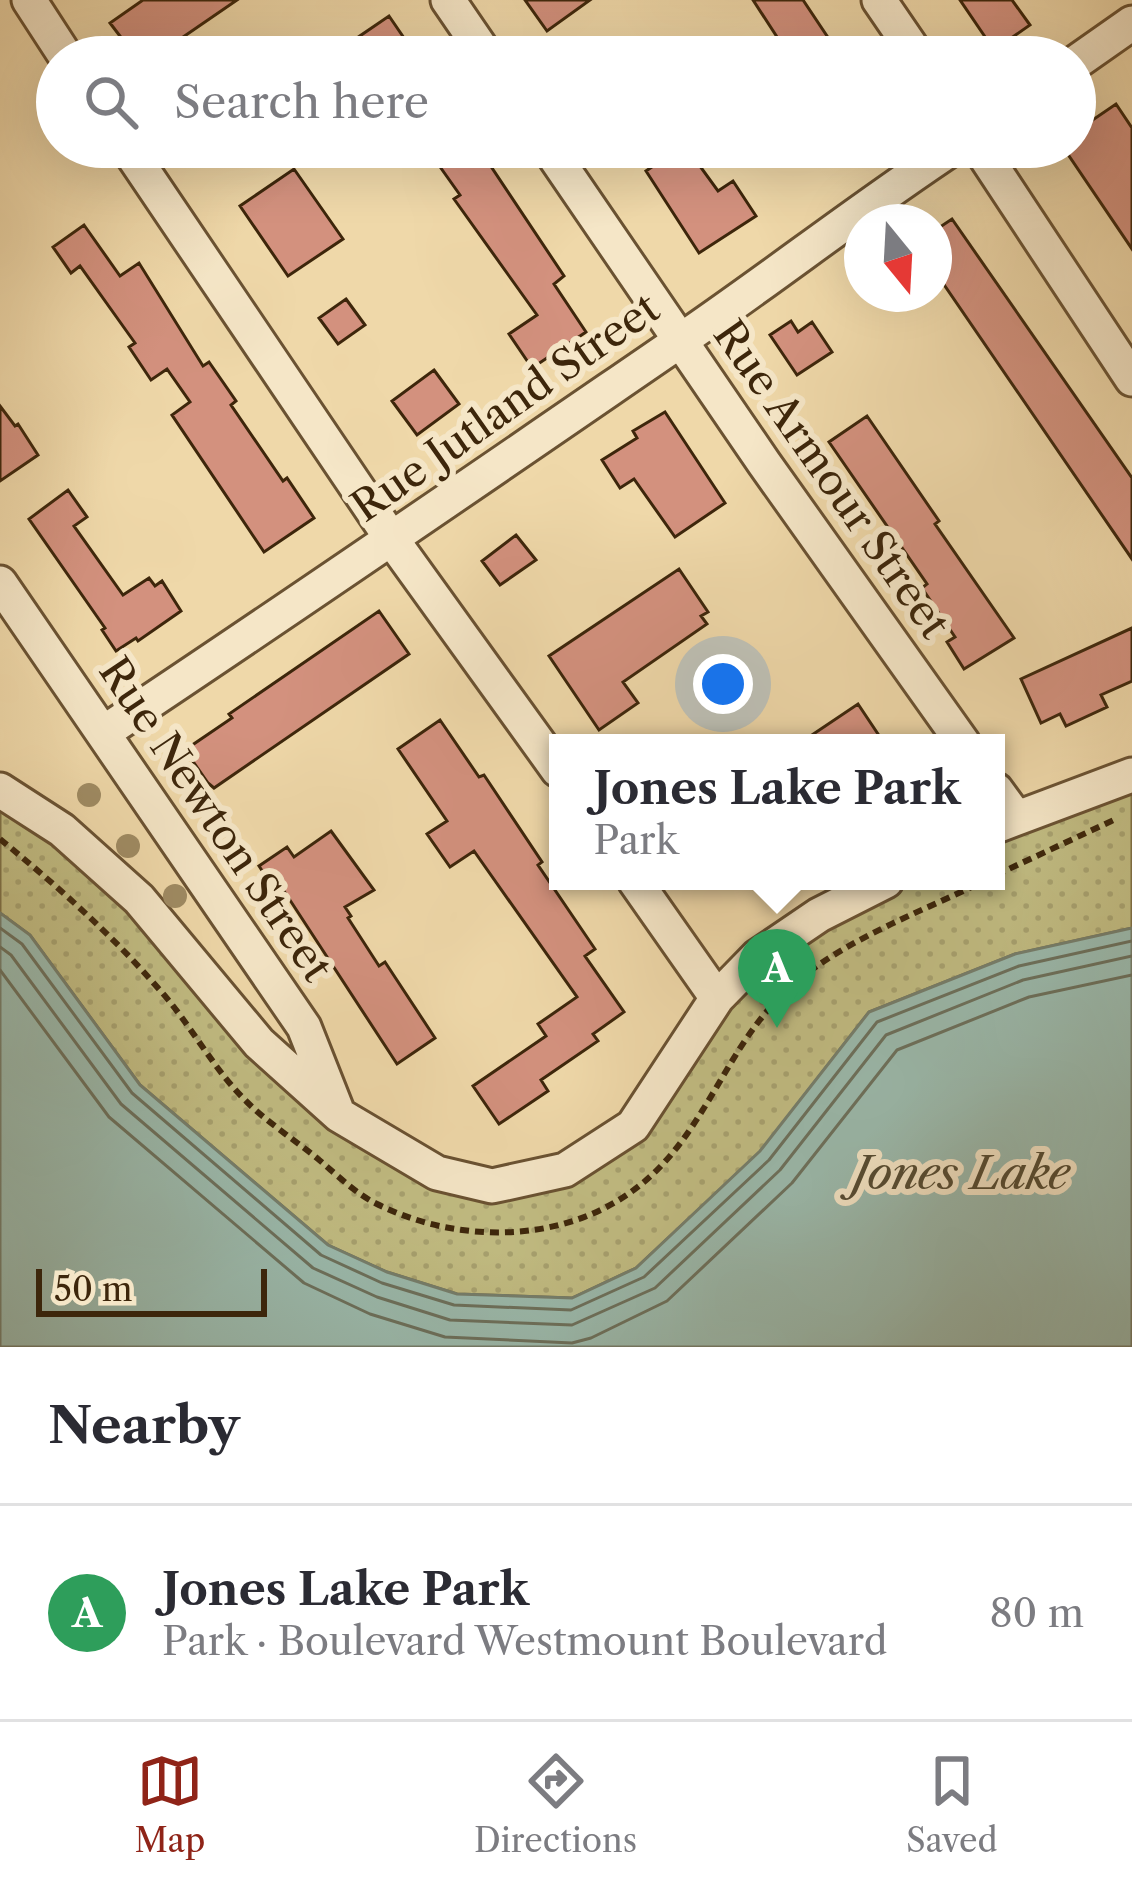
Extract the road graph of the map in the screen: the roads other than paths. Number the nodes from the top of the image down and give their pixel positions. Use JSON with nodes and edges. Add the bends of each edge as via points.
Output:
{"nodes":[{"id":1,"x":19,"y":0,"type":"edge"},
{"id":2,"x":29,"y":0,"type":"edge"},
{"id":3,"x":448,"y":0,"type":"edge"},
{"id":4,"x":879,"y":0,"type":"edge"},
{"id":5,"x":0,"y":12,"type":"edge"},
{"id":6,"x":1132,"y":23,"type":"edge"},
{"id":7,"x":52,"y":36,"type":"edge"},
{"id":8,"x":473,"y":36,"type":"edge"},
{"id":9,"x":904,"y":36,"type":"edge"},
{"id":10,"x":1096,"y":48,"type":"edge"},
{"id":11,"x":141,"y":168,"type":"edge"},
{"id":12,"x":562,"y":168,"type":"edge"},
{"id":13,"x":923,"y":168,"type":"edge"},
{"id":14,"x":993,"y":168,"type":"edge"},
{"id":15,"x":680,"y":341,"type":"junction"},
{"id":16,"x":1132,"y":379,"type":"edge"},
{"id":17,"x":393,"y":541,"type":"junction"},
{"id":18,"x":0,"y":584,"type":"edge"},
{"id":19,"x":103,"y":734,"type":"junction"},
{"id":20,"x":956,"y":734,"type":"edge"},
{"id":21,"x":549,"y":758,"type":"edge"},
{"id":22,"x":1132,"y":776,"type":"edge"},
{"id":23,"x":0,"y":790,"type":"edge"},
{"id":24,"x":1005,"y":810,"type":"edge"},
{"id":25,"x":641,"y":890,"type":"edge"},
{"id":26,"x":868,"y":890,"type":"edge"},
{"id":27,"x":717,"y":998,"type":"junction"},
{"id":28,"x":339,"y":1115,"type":"junction"}],
"edges":[{"from":1,"to":5,"type":"street"},
{"from":2,"to":7,"type":"street"},
{"from":3,"to":8,"type":"street"},
{"from":4,"to":9,"type":"street"},
{"from":6,"to":10,"type":"street"},
{"from":11,"to":17,"type":"street"},
{"from":12,"to":15,"type":"street","name":"Rue Armour Street"},
{"from":13,"to":15,"type":"street","name":"Rue Jutland Street"},
{"from":14,"to":16,"type":"street"},
{"from":15,"to":17,"type":"street","name":"Rue Jutland Street"},
{"from":15,"to":20,"type":"street","name":"Rue Armour Street"},
{"from":17,"to":19,"type":"street","name":"Rue Jutland Street"},
{"from":17,"to":21,"type":"street"},
{"from":18,"to":19,"type":"street","name":"Rue Newton Street"},
{"from":19,"to":28,"type":"street","name":"Rue Newton Street","via":[[304,1027]]},
{"from":22,"to":24,"type":"street"},
{"from":23,"to":28,"type":"street","via":[[62,830],[139,898],[260,1043]]},
{"from":25,"to":27,"type":"street"},
{"from":26,"to":27,"type":"street","via":[[772,946]]},
{"from":27,"to":28,"type":"street","via":[[633,1126],[565,1170],[492,1186],[437,1173]]}]}
